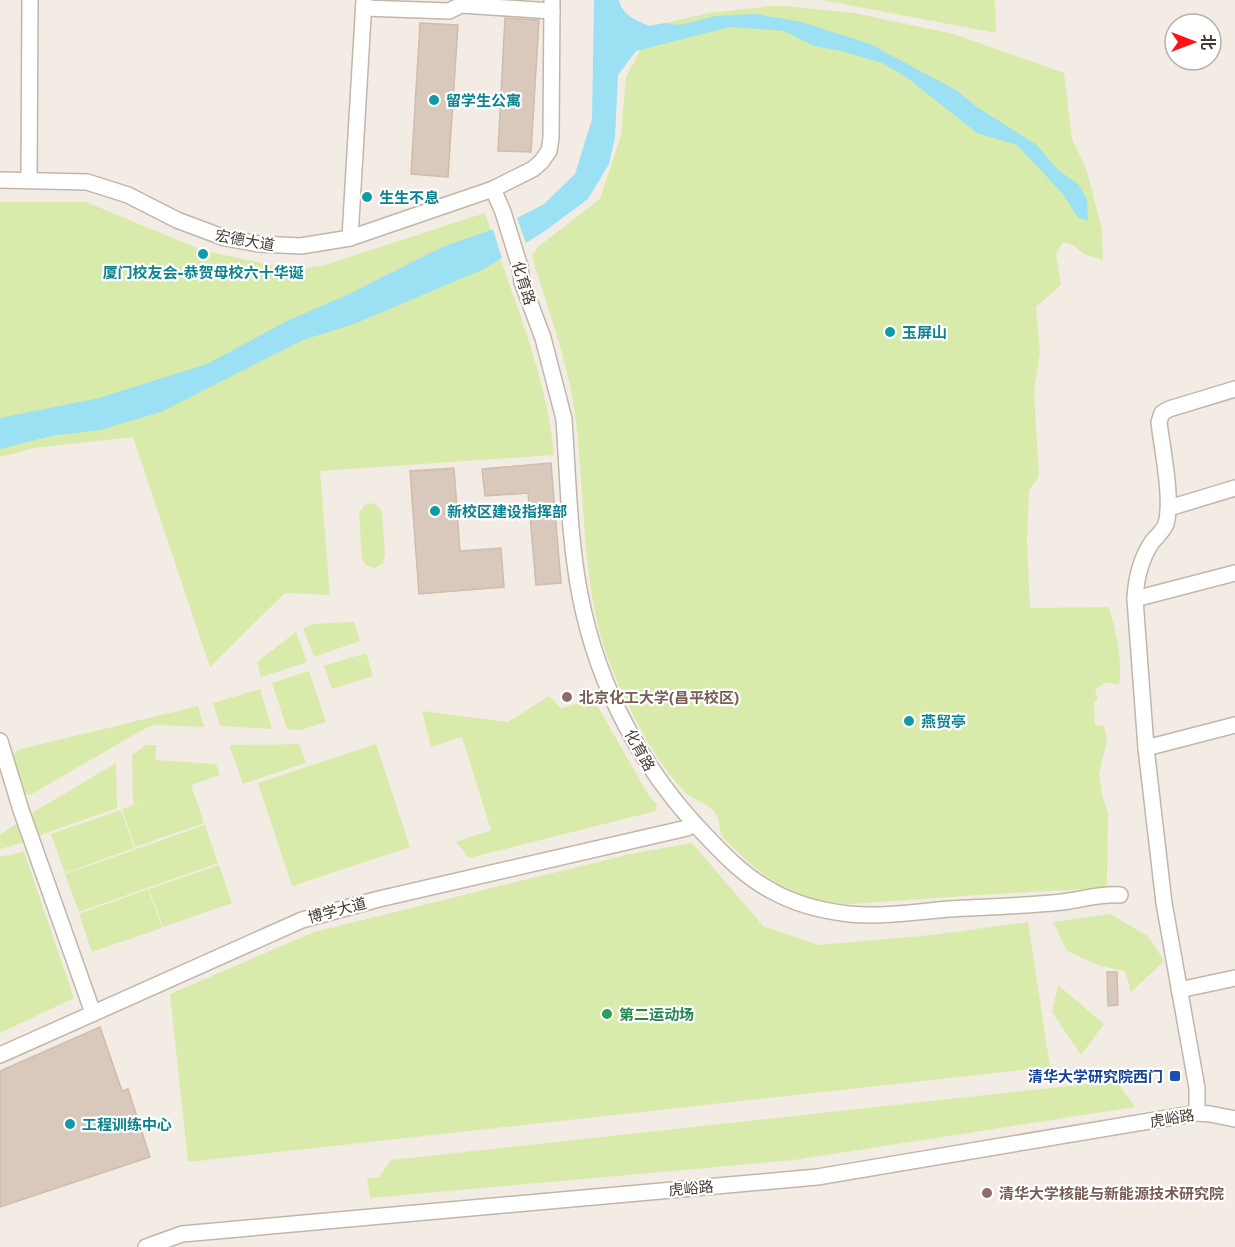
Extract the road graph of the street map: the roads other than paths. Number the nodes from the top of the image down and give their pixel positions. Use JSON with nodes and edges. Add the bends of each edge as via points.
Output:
{"nodes":[{"id":1,"x":30,"y":0,"type":"edge"},
{"id":2,"x":364,"y":4,"type":"edge"},
{"id":3,"x":552,"y":5,"type":"edge"},
{"id":4,"x":0,"y":180,"type":"edge"},
{"id":5,"x":29,"y":180,"type":"junction"},
{"id":6,"x":493,"y":189,"type":"junction"},
{"id":7,"x":350,"y":238,"type":"junction"},
{"id":8,"x":1235,"y":389,"type":"edge"},
{"id":9,"x":1235,"y":488,"type":"edge"},
{"id":10,"x":1169,"y":508,"type":"junction"},
{"id":11,"x":1235,"y":573,"type":"edge"},
{"id":12,"x":1134,"y":599,"type":"junction"},
{"id":13,"x":1235,"y":726,"type":"edge"},
{"id":14,"x":0,"y":741,"type":"edge"},
{"id":15,"x":1146,"y":748,"type":"junction"},
{"id":16,"x":694,"y":824,"type":"junction"},
{"id":17,"x":1120,"y":895,"type":"dead end"},
{"id":18,"x":1235,"y":978,"type":"edge"},
{"id":19,"x":1179,"y":990,"type":"junction"},
{"id":20,"x":93,"y":1013,"type":"junction"},
{"id":21,"x":0,"y":1055,"type":"edge"},
{"id":22,"x":1197,"y":1113,"type":"junction"},
{"id":23,"x":1235,"y":1119,"type":"edge"},
{"id":24,"x":146,"y":1247,"type":"edge"}],
"edges":[{"from":1,"to":5,"type":"street"},
{"from":2,"to":3,"type":"street","via":[[449,11],[461,5]]},
{"from":2,"to":7,"type":"street"},
{"from":3,"to":6,"type":"street","name":"宏德大道","via":[[549,151],[533,169]]},
{"from":4,"to":5,"type":"street","name":"宏德大道"},
{"from":5,"to":7,"type":"street","name":"宏德大道","via":[[87,182],[128,195],[204,232],[239,241],[301,246]]},
{"from":6,"to":7,"type":"street","name":"宏德大道"},
{"from":6,"to":16,"type":"street","name":"化育路","via":[[543,338],[564,419],[580,594],[597,660],[609,692],[653,773]]},
{"from":8,"to":10,"type":"street","via":[[1169,408],[1162,414]]},
{"from":9,"to":10,"type":"street"},
{"from":10,"to":12,"type":"street","via":[[1165,526],[1136,576]]},
{"from":11,"to":12,"type":"street"},
{"from":12,"to":15,"type":"street"},
{"from":13,"to":15,"type":"street"},
{"from":14,"to":20,"type":"street"},
{"from":15,"to":19,"type":"street","via":[[1164,903]]},
{"from":16,"to":17,"type":"street","name":"化育路","via":[[732,862],[772,891],[805,905],[849,914],[900,914]]},
{"from":16,"to":20,"type":"street","name":"博学大道","via":[[302,920]]},
{"from":18,"to":19,"type":"street"},
{"from":19,"to":22,"type":"street","via":[[1197,1088]]},
{"from":20,"to":21,"type":"street","name":"博学大道"},
{"from":22,"to":23,"type":"street","name":"虎峪路"},
{"from":22,"to":24,"type":"street","name":"虎峪路","via":[[817,1177],[182,1234]]}]}
